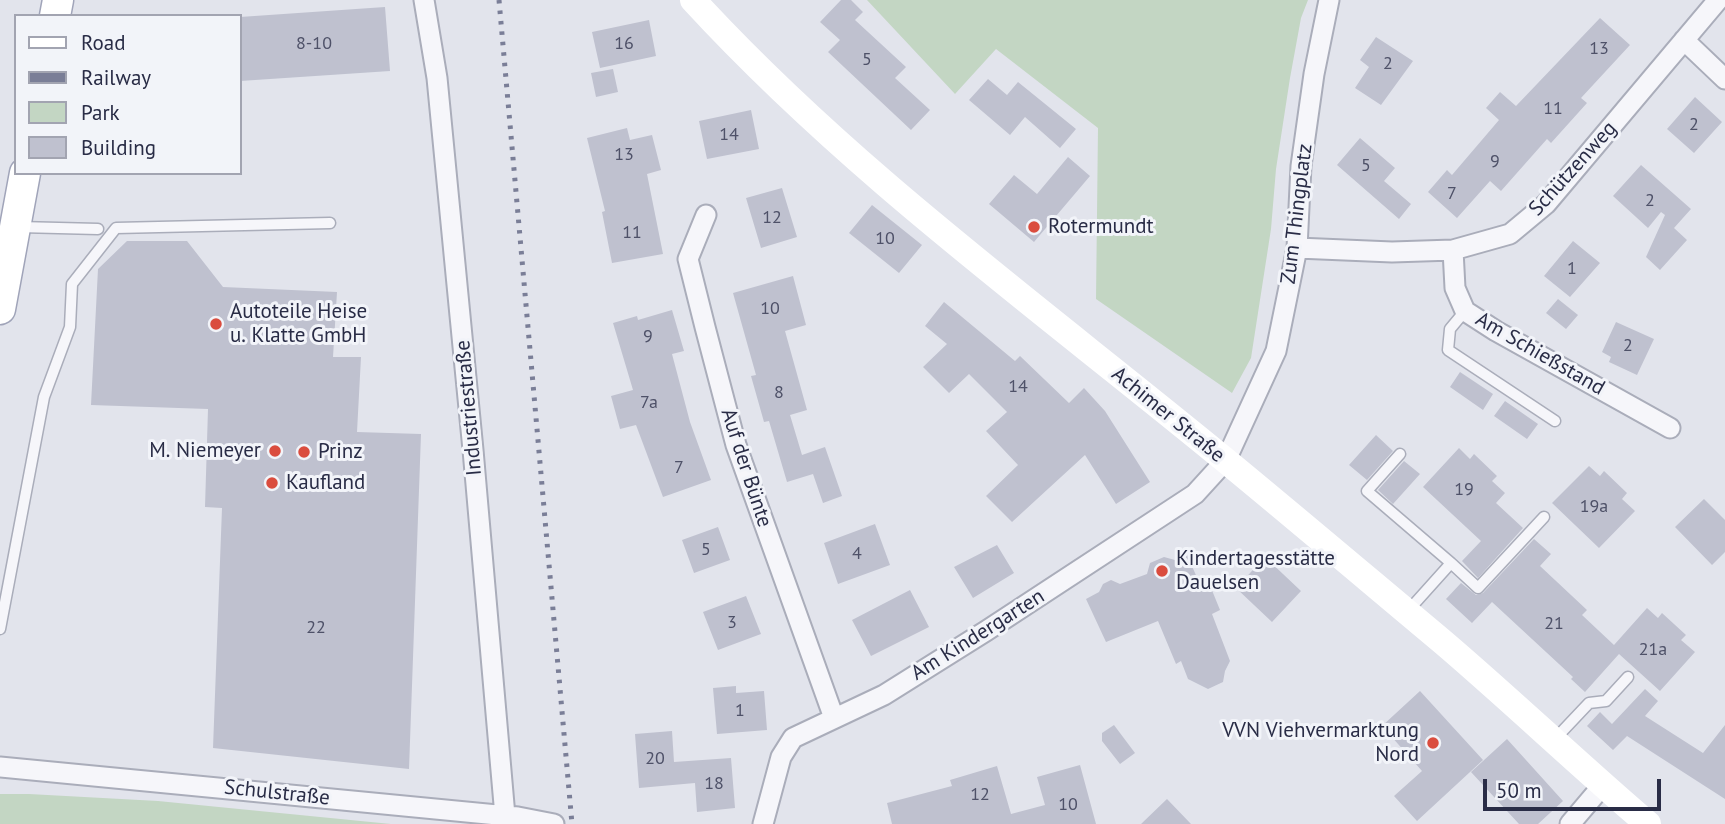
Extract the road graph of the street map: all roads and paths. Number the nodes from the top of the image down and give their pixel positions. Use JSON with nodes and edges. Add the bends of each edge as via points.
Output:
{"nodes":[{"id":1,"x":424,"y":0,"type":"edge"},
{"id":2,"x":693,"y":0,"type":"edge"},
{"id":3,"x":1329,"y":0,"type":"edge"},
{"id":4,"x":1718,"y":0,"type":"edge"},
{"id":5,"x":1684,"y":40,"type":"junction"},
{"id":6,"x":1725,"y":79,"type":"edge"},
{"id":7,"x":25,"y":175,"type":"edge"},
{"id":8,"x":706,"y":215,"type":"dead end"},
{"id":9,"x":330,"y":223,"type":"dead end"},
{"id":10,"x":15,"y":227,"type":"junction"},
{"id":11,"x":98,"y":229,"type":"dead end"},
{"id":12,"x":1297,"y":247,"type":"junction"},
{"id":13,"x":1453,"y":250,"type":"junction"},
{"id":14,"x":0,"y":309,"type":"edge"},
{"id":15,"x":1465,"y":311,"type":"junction"},
{"id":16,"x":1555,"y":421,"type":"dead end"},
{"id":17,"x":1670,"y":428,"type":"dead end"},
{"id":18,"x":1399,"y":454,"type":"dead end"},
{"id":19,"x":1226,"y":460,"type":"junction"},
{"id":20,"x":1544,"y":517,"type":"dead end"},
{"id":21,"x":1451,"y":564,"type":"junction"},
{"id":22,"x":1407,"y":613,"type":"junction"},
{"id":23,"x":0,"y":629,"type":"edge"},
{"id":24,"x":1628,"y":677,"type":"dead end"},
{"id":25,"x":834,"y":718,"type":"junction"},
{"id":26,"x":1553,"y":741,"type":"junction"},
{"id":27,"x":0,"y":767,"type":"edge"},
{"id":28,"x":1603,"y":785,"type":"junction"},
{"id":29,"x":513,"y":819,"type":"edge"},
{"id":30,"x":554,"y":824,"type":"edge"},
{"id":31,"x":763,"y":824,"type":"edge"},
{"id":32,"x":1570,"y":824,"type":"edge"},
{"id":33,"x":1648,"y":824,"type":"edge"}],
"edges":[{"from":1,"to":29,"type":"street","name":"Industriestraße"},
{"from":2,"to":19,"type":"main road","name":"Achimer Straße","via":[[847,151],[975,260]]},
{"from":3,"to":12,"type":"street","name":"Zum Thingplatz","via":[[1301,166]]},
{"from":4,"to":5,"type":"street","name":"Schützenweg"},
{"from":5,"to":6,"type":"street"},
{"from":5,"to":13,"type":"street","name":"Schützenweg","via":[[1546,204],[1510,234]]},
{"from":7,"to":10,"type":"main road"},
{"from":8,"to":25,"type":"street","name":"Auf der Bünte","via":[[688,259],[705,327],[736,445]]},
{"from":9,"to":23,"type":"lane","via":[[116,228],[72,284],[70,327],[44,397]]},
{"from":10,"to":11,"type":"lane"},
{"from":10,"to":14,"type":"main road"},
{"from":12,"to":13,"type":"street","name":"Schützenweg"},
{"from":12,"to":19,"type":"street","name":"Zum Thingplatz","via":[[1276,351]]},
{"from":13,"to":15,"type":"street","name":"Am Schießstand","via":[[1455,288]]},
{"from":15,"to":16,"type":"lane","via":[[1450,329],[1448,350]]},
{"from":15,"to":17,"type":"street","name":"Am Schießstand"},
{"from":18,"to":21,"type":"lane","via":[[1367,491]]},
{"from":19,"to":22,"type":"main road","name":"Achimer Straße"},
{"from":19,"to":25,"type":"street","name":"Am Kindergarten","via":[[1184,502],[884,695]]},
{"from":20,"to":21,"type":"lane","via":[[1478,587]]},
{"from":21,"to":22,"type":"lane"},
{"from":22,"to":26,"type":"main road","name":"Achimer Straße"},
{"from":24,"to":26,"type":"lane","via":[[1606,701],[1589,703]]},
{"from":25,"to":31,"type":"street","name":"Am Kindergarten","via":[[793,738],[781,757]]},
{"from":26,"to":28,"type":"main road","name":"Achimer Straße"},
{"from":27,"to":29,"type":"street","name":"Schulstraße"},
{"from":28,"to":32,"type":"street"},
{"from":28,"to":33,"type":"main road","name":"Achimer Straße"},
{"from":29,"to":30,"type":"street","name":"Schulstraße"}]}
